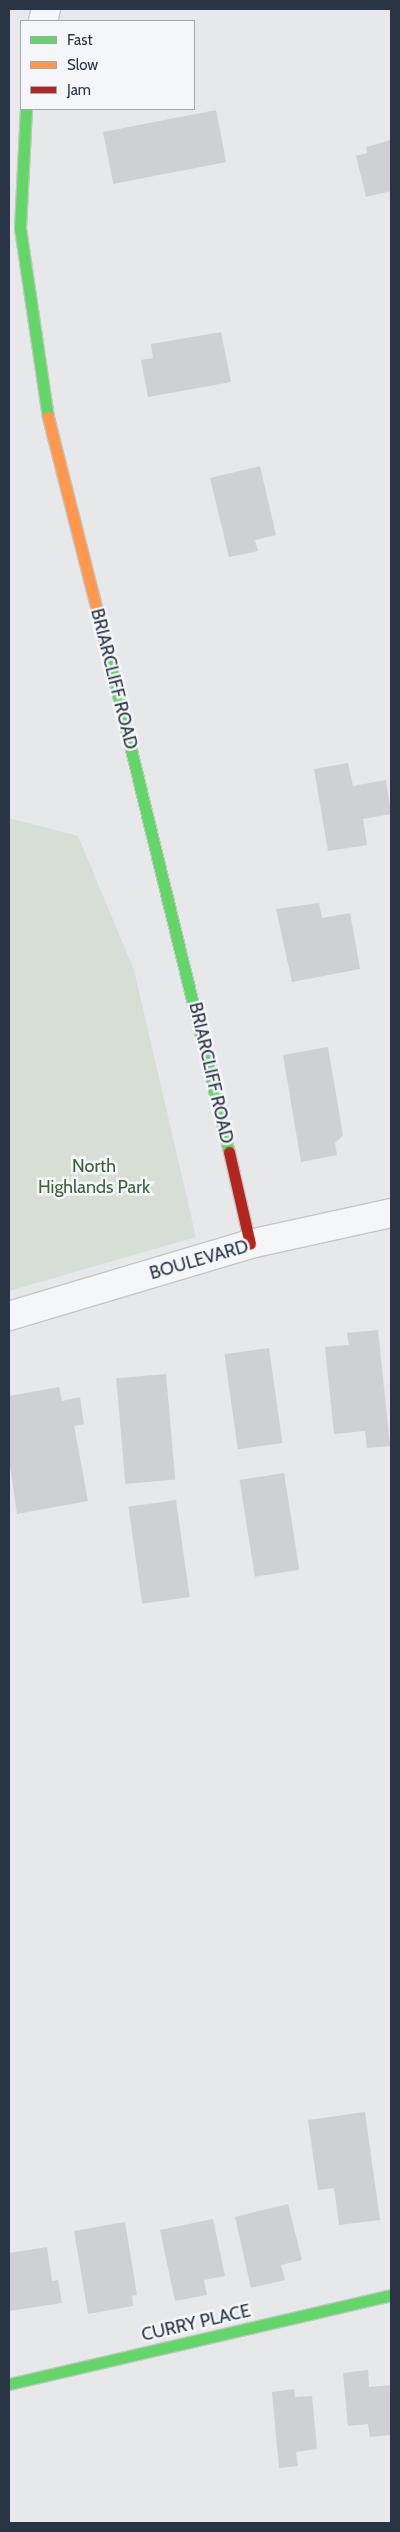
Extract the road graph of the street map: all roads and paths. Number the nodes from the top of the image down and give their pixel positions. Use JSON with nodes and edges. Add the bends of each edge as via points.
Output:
{"nodes":[{"id":1,"x":26,"y":110,"type":"edge"},
{"id":2,"x":391,"y":1213,"type":"edge"},
{"id":3,"x":250,"y":1244,"type":"junction"},
{"id":4,"x":9,"y":1316,"type":"edge"},
{"id":5,"x":391,"y":2295,"type":"edge"},
{"id":6,"x":9,"y":2384,"type":"edge"}],
"edges":[{"from":1,"to":3,"type":"street","name":"BRIARCLIFF ROAD","via":[[20,228],[41,391],[180,937]]},
{"from":2,"to":3,"type":"street","name":"BOULEVARD"},
{"from":3,"to":4,"type":"street","name":"BOULEVARD"},
{"from":5,"to":6,"type":"street","name":"CURRY PLACE"}]}
